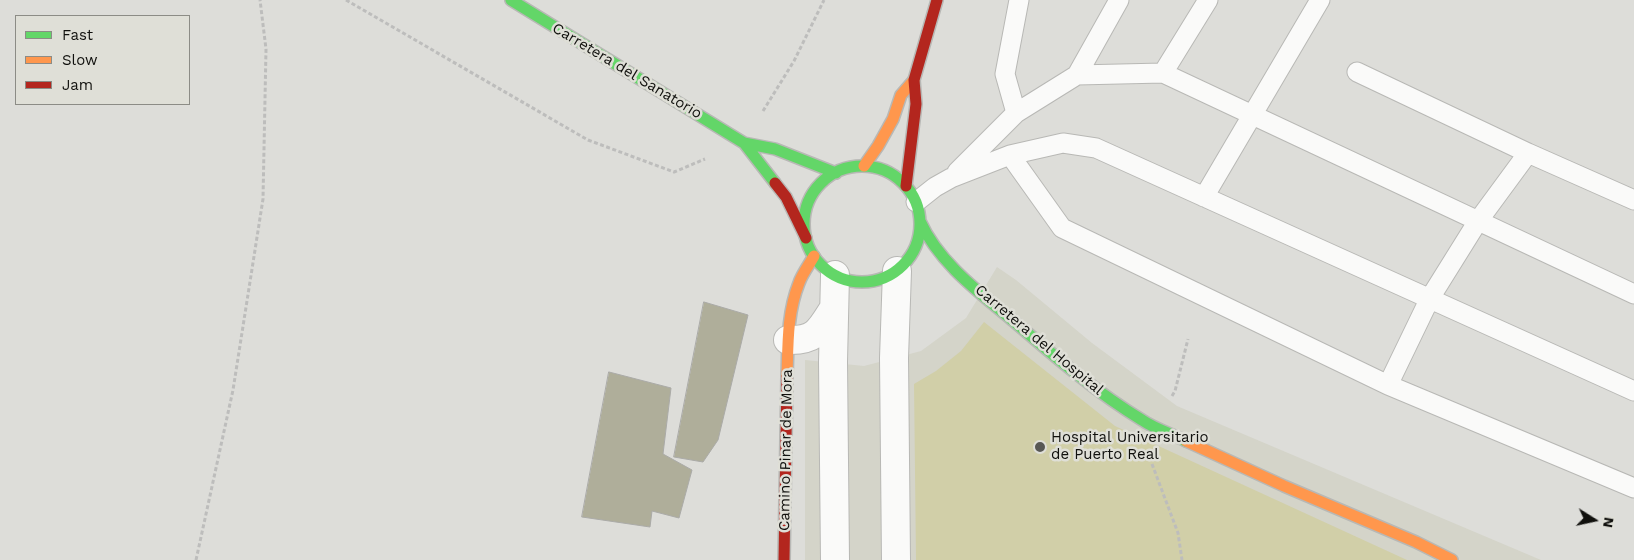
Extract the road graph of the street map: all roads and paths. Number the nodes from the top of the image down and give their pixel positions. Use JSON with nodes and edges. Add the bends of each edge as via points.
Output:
{"nodes":[{"id":1,"x":260,"y":0,"type":"edge"},
{"id":2,"x":346,"y":0,"type":"edge"},
{"id":3,"x":511,"y":0,"type":"edge"},
{"id":4,"x":824,"y":0,"type":"edge"},
{"id":5,"x":937,"y":0,"type":"edge"},
{"id":6,"x":1020,"y":0,"type":"edge"},
{"id":7,"x":1119,"y":0,"type":"edge"},
{"id":8,"x":1208,"y":0,"type":"edge"},
{"id":9,"x":1320,"y":0,"type":"edge"},
{"id":10,"x":1357,"y":72,"type":"dead end"},
{"id":11,"x":1163,"y":73,"type":"junction"},
{"id":12,"x":1077,"y":75,"type":"junction"},
{"id":13,"x":914,"y":80,"type":"junction"},
{"id":14,"x":1016,"y":113,"type":"junction"},
{"id":15,"x":1252,"y":115,"type":"junction"},
{"id":16,"x":744,"y":143,"type":"junction"},
{"id":17,"x":1528,"y":153,"type":"junction"},
{"id":18,"x":1010,"y":155,"type":"junction"},
{"id":19,"x":864,"y":166,"type":"junction"},
{"id":20,"x":836,"y":173,"type":"junction"},
{"id":21,"x":951,"y":178,"type":"junction"},
{"id":22,"x":906,"y":186,"type":"junction"},
{"id":23,"x":1204,"y":196,"type":"junction"},
{"id":24,"x":1634,"y":200,"type":"edge"},
{"id":25,"x":916,"y":202,"type":"junction"},
{"id":26,"x":920,"y":221,"type":"junction"},
{"id":27,"x":1478,"y":221,"type":"junction"},
{"id":28,"x":806,"y":238,"type":"junction"},
{"id":29,"x":814,"y":256,"type":"junction"},
{"id":30,"x":897,"y":271,"type":"junction"},
{"id":31,"x":835,"y":275,"type":"junction"},
{"id":32,"x":1634,"y":294,"type":"edge"},
{"id":33,"x":1430,"y":298,"type":"junction"},
{"id":34,"x":834,"y":308,"type":"junction"},
{"id":35,"x":788,"y":340,"type":"junction"},
{"id":36,"x":1388,"y":385,"type":"junction"},
{"id":37,"x":1634,"y":391,"type":"edge"},
{"id":38,"x":1634,"y":488,"type":"edge"},
{"id":39,"x":196,"y":560,"type":"edge"},
{"id":40,"x":784,"y":560,"type":"edge"},
{"id":41,"x":835,"y":560,"type":"edge"},
{"id":42,"x":896,"y":560,"type":"edge"},
{"id":43,"x":1452,"y":560,"type":"edge"}],
"edges":[{"from":1,"to":39,"type":"path","via":[[266,49],[263,200],[233,390]]},
{"from":2,"to":16,"type":"path","via":[[588,140],[674,172]]},
{"from":3,"to":16,"type":"street","name":"Carretera del Sanatorio"},
{"from":4,"to":16,"type":"path","via":[[794,61]]},
{"from":5,"to":13,"type":"street"},
{"from":6,"to":14,"type":"lane","via":[[1005,74]]},
{"from":7,"to":12,"type":"lane"},
{"from":8,"to":11,"type":"lane"},
{"from":9,"to":15,"type":"lane"},
{"from":10,"to":17,"type":"lane"},
{"from":11,"to":12,"type":"lane"},
{"from":11,"to":15,"type":"lane"},
{"from":12,"to":14,"type":"lane"},
{"from":13,"to":19,"type":"street","via":[[901,95],[893,119]]},
{"from":13,"to":22,"type":"street","via":[[916,104]]},
{"from":14,"to":21,"type":"lane"},
{"from":15,"to":23,"type":"lane"},
{"from":15,"to":27,"type":"lane"},
{"from":16,"to":20,"type":"street","name":"Carretera del Sanatorio","via":[[775,149]]},
{"from":16,"to":28,"type":"street","name":"Carretera del Sanatorio","via":[[786,196]]},
{"from":17,"to":24,"type":"lane"},
{"from":17,"to":27,"type":"lane"},
{"from":18,"to":21,"type":"lane"},
{"from":18,"to":23,"type":"lane","via":[[1063,143],[1096,148]]},
{"from":18,"to":36,"type":"lane","via":[[1062,228]]},
{"from":19,"to":20,"type":"street"},
{"from":19,"to":22,"type":"street","via":[[891,174]]},
{"from":20,"to":28,"type":"street","via":[[820,184],[809,201],[804,220]]},
{"from":21,"to":25,"type":"lane"},
{"from":22,"to":25,"type":"street"},
{"from":23,"to":33,"type":"lane"},
{"from":25,"to":26,"type":"street"},
{"from":26,"to":30,"type":"street","via":[[918,240],[910,257]]},
{"from":26,"to":43,"type":"street","name":"Carretera del Hospital","via":[[946,261],[984,296],[1083,380],[1143,421]]},
{"from":27,"to":32,"type":"lane"},
{"from":27,"to":33,"type":"lane"},
{"from":28,"to":29,"type":"street"},
{"from":29,"to":31,"type":"street"},
{"from":29,"to":35,"type":"street","name":"Camino Pinar de Mora","via":[[799,282],[791,307]]},
{"from":30,"to":31,"type":"street","via":[[880,280],[862,283]]},
{"from":30,"to":42,"type":"street","via":[[894,358]]},
{"from":31,"to":34,"type":"street"},
{"from":33,"to":36,"type":"lane"},
{"from":33,"to":37,"type":"lane"},
{"from":34,"to":35,"type":"street","via":[[814,335],[803,341]]},
{"from":34,"to":41,"type":"street"},
{"from":35,"to":40,"type":"street","name":"Camino Pinar de Mora"},
{"from":36,"to":38,"type":"lane"}]}
